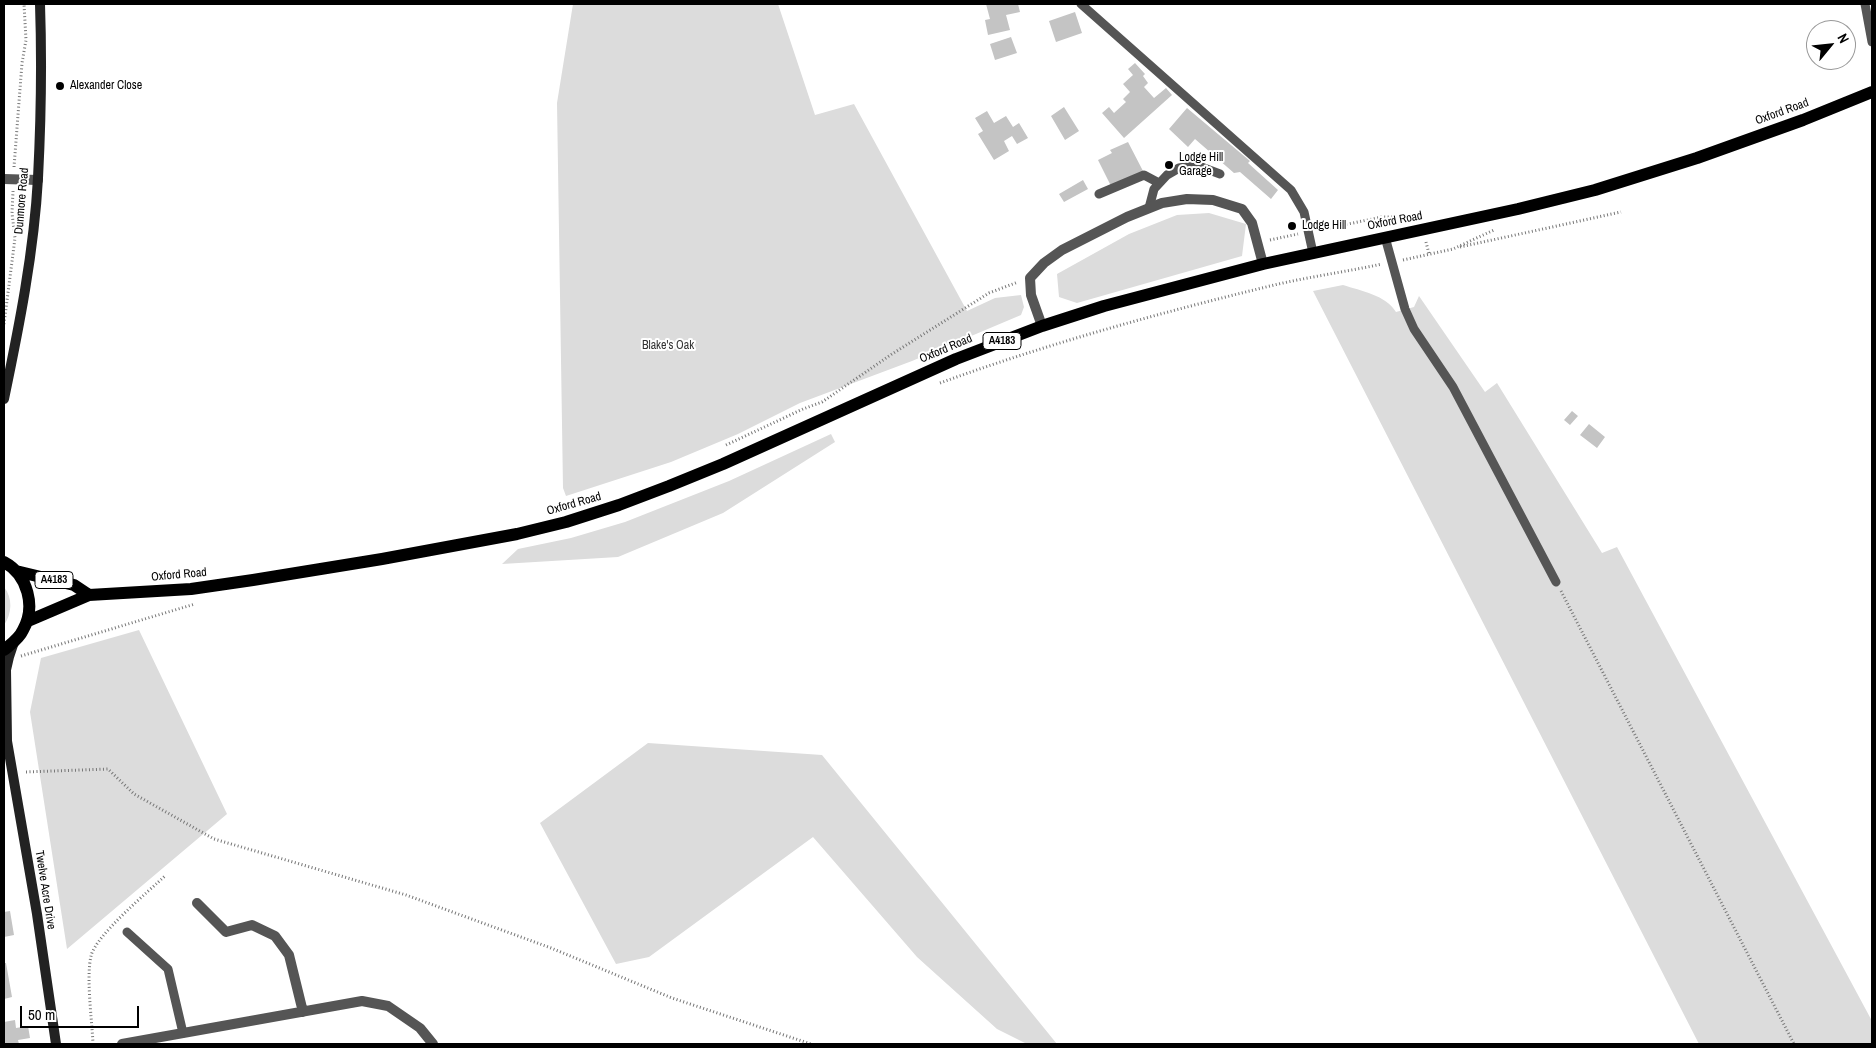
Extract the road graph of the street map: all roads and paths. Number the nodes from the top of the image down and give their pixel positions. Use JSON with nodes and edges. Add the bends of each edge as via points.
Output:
{"nodes":[{"id":1,"x":24,"y":4,"type":"edge"},
{"id":2,"x":40,"y":4,"type":"edge"},
{"id":3,"x":1082,"y":4,"type":"edge"},
{"id":4,"x":1865,"y":4,"type":"edge"},
{"id":5,"x":1872,"y":42,"type":"edge"},
{"id":6,"x":1872,"y":92,"type":"edge"},
{"id":7,"x":1220,"y":174,"type":"dead end"},
{"id":8,"x":9,"y":179,"type":"edge"},
{"id":9,"x":38,"y":180,"type":"junction"},
{"id":10,"x":1159,"y":183,"type":"junction"},
{"id":11,"x":1099,"y":194,"type":"dead end"},
{"id":12,"x":1149,"y":208,"type":"junction"},
{"id":13,"x":1621,"y":212,"type":"dead end"},
{"id":14,"x":1411,"y":217,"type":"dead end"},
{"id":15,"x":1498,"y":228,"type":"dead end"},
{"id":16,"x":1308,"y":232,"type":"junction"},
{"id":17,"x":1385,"y":237,"type":"junction"},
{"id":18,"x":1257,"y":243,"type":"junction"},
{"id":19,"x":1453,"y":249,"type":"junction"},
{"id":20,"x":1313,"y":253,"type":"junction"},
{"id":21,"x":1392,"y":262,"type":"junction"},
{"id":22,"x":1263,"y":264,"type":"junction"},
{"id":23,"x":1030,"y":278,"type":"junction"},
{"id":24,"x":4,"y":324,"type":"edge"},
{"id":25,"x":1042,"y":326,"type":"junction"},
{"id":26,"x":4,"y":399,"type":"edge"},
{"id":27,"x":725,"y":446,"type":"dead end"},
{"id":28,"x":8,"y":564,"type":"edge"},
{"id":29,"x":1556,"y":582,"type":"joint"},
{"id":30,"x":89,"y":594,"type":"junction"},
{"id":31,"x":28,"y":620,"type":"junction"},
{"id":32,"x":14,"y":642,"type":"junction"},
{"id":33,"x":4,"y":650,"type":"edge"},
{"id":34,"x":5,"y":737,"type":"edge"},
{"id":35,"x":26,"y":772,"type":"dead end"},
{"id":36,"x":166,"y":874,"type":"dead end"},
{"id":37,"x":197,"y":903,"type":"dead end"},
{"id":38,"x":127,"y":932,"type":"dead end"},
{"id":39,"x":303,"y":1012,"type":"junction"},
{"id":40,"x":183,"y":1033,"type":"junction"},
{"id":41,"x":172,"y":1040,"type":"edge"},
{"id":42,"x":56,"y":1044,"type":"edge"},
{"id":43,"x":93,"y":1044,"type":"edge"},
{"id":44,"x":122,"y":1044,"type":"edge"},
{"id":45,"x":433,"y":1044,"type":"edge"},
{"id":46,"x":811,"y":1044,"type":"edge"},
{"id":47,"x":1794,"y":1044,"type":"edge"}],
"edges":[{"from":1,"to":8,"type":"path","via":[[26,40]]},
{"from":2,"to":9,"type":"street","name":"Dunmore Road","via":[[42,62]]},
{"from":3,"to":16,"type":"lane","via":[[1291,190],[1304,212]]},
{"from":4,"to":5,"type":"lane"},
{"from":6,"to":17,"type":"main road","name":"Oxford Road","number":"A4183","via":[[1697,158],[1595,190]]},
{"from":7,"to":10,"type":"lane","via":[[1196,165],[1186,166],[1167,175]]},
{"from":8,"to":9,"type":"street"},
{"from":8,"to":24,"type":"path","via":[[15,238]]},
{"from":9,"to":26,"type":"street","name":"Dunmore Road","via":[[28,267]]},
{"from":10,"to":11,"type":"lane","via":[[1144,175]]},
{"from":10,"to":12,"type":"lane"},
{"from":12,"to":18,"type":"street","via":[[1187,199],[1213,200],[1242,209],[1252,223]]},
{"from":12,"to":23,"type":"street","via":[[1062,250]]},
{"from":13,"to":19,"type":"path"},
{"from":14,"to":16,"type":"path","via":[[1382,217]]},
{"from":15,"to":19,"type":"path"},
{"from":16,"to":18,"type":"path"},
{"from":16,"to":20,"type":"lane"},
{"from":17,"to":20,"type":"main road","name":"Oxford Road","number":"A4183"},
{"from":17,"to":21,"type":"lane"},
{"from":18,"to":22,"type":"street"},
{"from":19,"to":21,"type":"path"},
{"from":20,"to":22,"type":"main road","name":"Oxford Road","number":"A4183"},
{"from":21,"to":29,"type":"lane","via":[[1414,329],[1452,387]]},
{"from":22,"to":25,"type":"main road","name":"Oxford Road","number":"A4183","via":[[1104,306]]},
{"from":23,"to":25,"type":"street","via":[[1030,295]]},
{"from":23,"to":27,"type":"path","via":[[990,293],[822,402]]},
{"from":25,"to":30,"type":"main road","name":"Oxford Road","number":"A4183","via":[[956,359],[723,464],[566,522],[392,558],[244,581],[191,589]]},
{"from":28,"to":30,"type":"main road","name":"Oxford Road","number":"A4183","via":[[74,585]]},
{"from":28,"to":31,"type":"main road","number":"A4183","via":[[26,586],[30,603]]},
{"from":29,"to":47,"type":"path"},
{"from":30,"to":31,"type":"main road","name":"Oxford Road","number":"A4183"},
{"from":31,"to":32,"type":"main road"},
{"from":32,"to":33,"type":"main road"},
{"from":32,"to":34,"type":"street","name":"Twelve Acre Drive","via":[[6,670]]},
{"from":34,"to":42,"type":"street","name":"Twelve Acre Drive","via":[[37,914]]},
{"from":35,"to":46,"type":"path","via":[[108,769],[134,794],[214,839],[406,895],[551,948],[672,998]]},
{"from":36,"to":43,"type":"path","via":[[106,932],[91,954]]},
{"from":37,"to":39,"type":"street","via":[[226,932],[252,925],[275,936],[288,954]]},
{"from":38,"to":40,"type":"lane","via":[[168,970]]},
{"from":39,"to":40,"type":"street"},
{"from":39,"to":45,"type":"street","via":[[362,1001],[388,1006],[420,1028]]},
{"from":40,"to":41,"type":"street"},
{"from":41,"to":44,"type":"street"}]}
